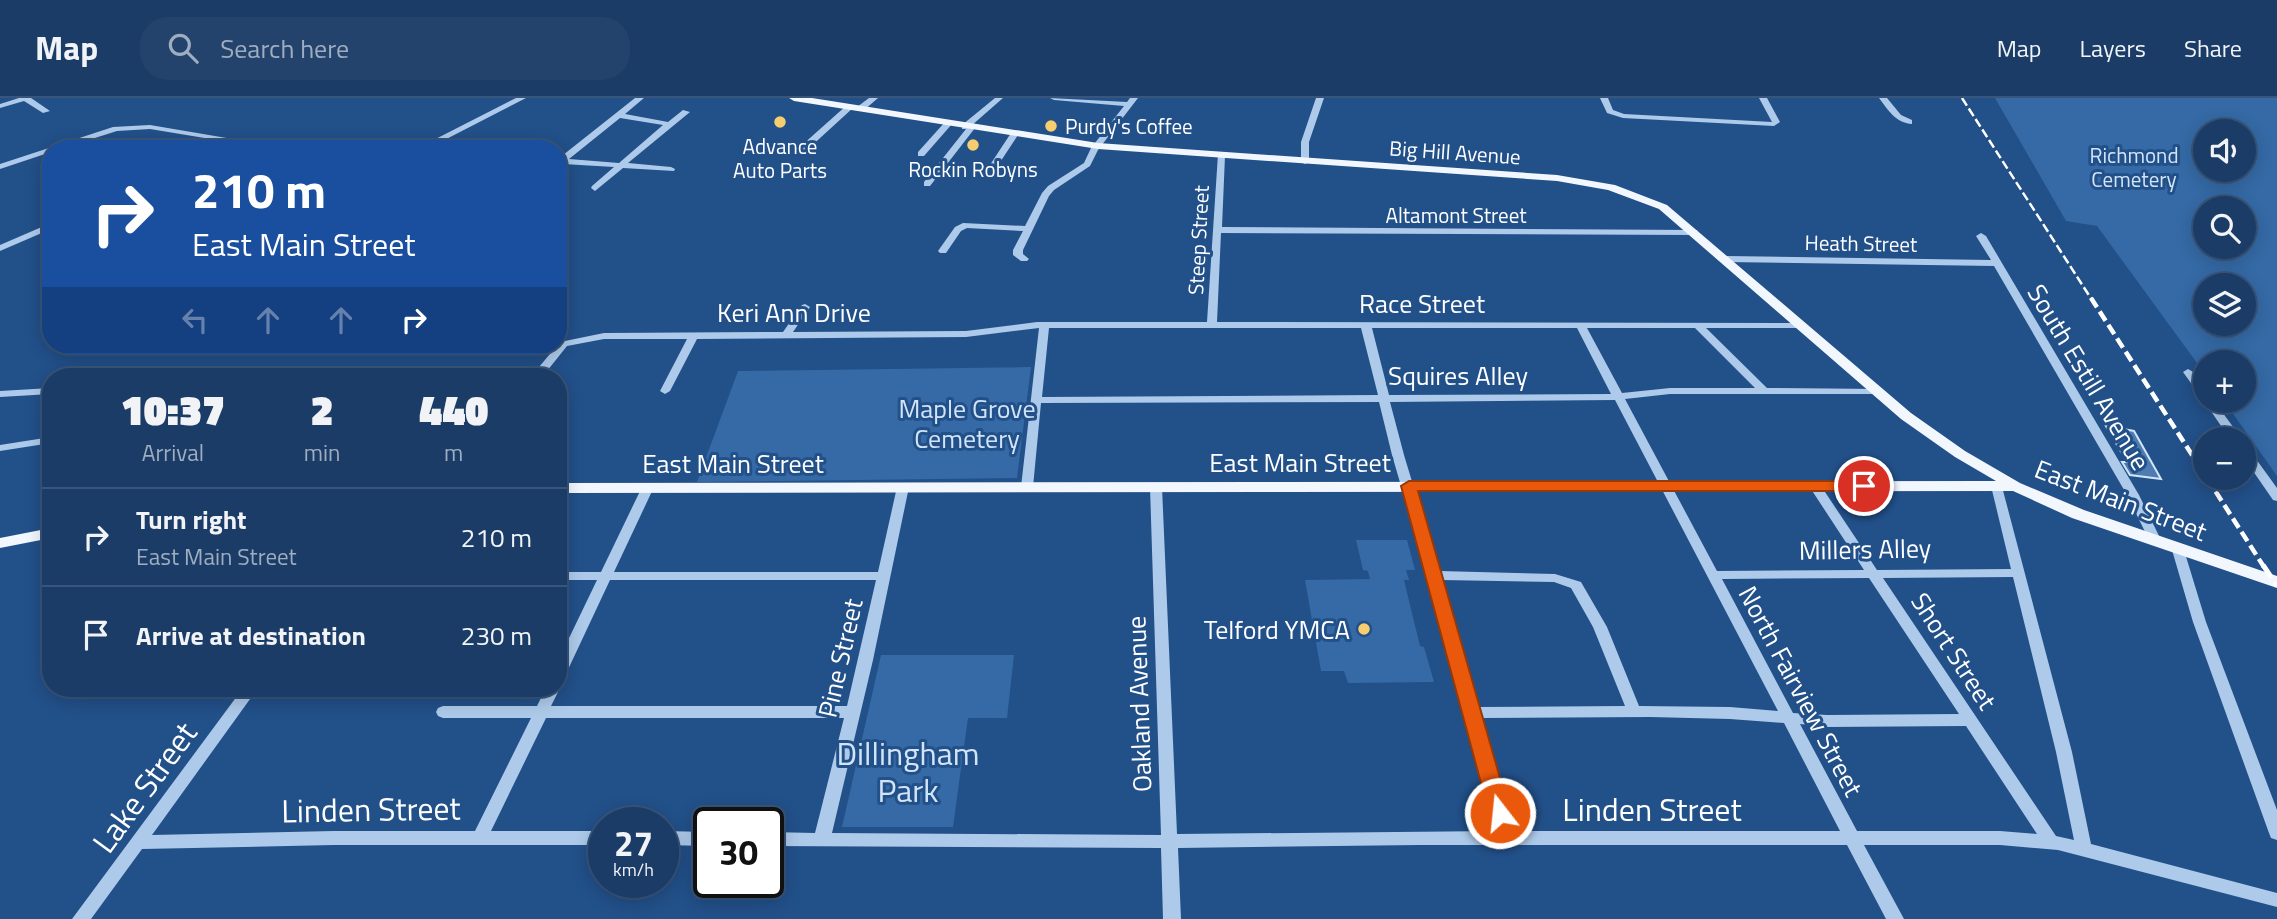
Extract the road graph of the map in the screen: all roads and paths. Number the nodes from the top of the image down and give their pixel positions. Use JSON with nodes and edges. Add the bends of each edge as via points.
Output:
{"nodes":[{"id":1,"x":26,"y":98,"type":"edge"},
{"id":2,"x":522,"y":98,"type":"edge"},
{"id":3,"x":640,"y":98,"type":"edge"},
{"id":4,"x":794,"y":98,"type":"edge"},
{"id":5,"x":873,"y":98,"type":"edge"},
{"id":6,"x":999,"y":98,"type":"edge"},
{"id":7,"x":1054,"y":98,"type":"edge"},
{"id":8,"x":1320,"y":98,"type":"edge"},
{"id":9,"x":1604,"y":98,"type":"edge"},
{"id":10,"x":1763,"y":98,"type":"edge"},
{"id":11,"x":1883,"y":98,"type":"edge"},
{"id":12,"x":1132,"y":101,"type":"edge"},
{"id":13,"x":0,"y":106,"type":"edge"},
{"id":14,"x":855,"y":108,"type":"junction"},
{"id":15,"x":46,"y":111,"type":"dead end"},
{"id":16,"x":686,"y":112,"type":"dead end"},
{"id":17,"x":618,"y":115,"type":"junction"},
{"id":18,"x":1909,"y":122,"type":"dead end"},
{"id":19,"x":668,"y":124,"type":"junction"},
{"id":20,"x":948,"y":124,"type":"junction"},
{"id":21,"x":968,"y":127,"type":"junction"},
{"id":22,"x":1014,"y":135,"type":"junction"},
{"id":23,"x":80,"y":140,"type":"edge"},
{"id":24,"x":230,"y":140,"type":"edge"},
{"id":25,"x":438,"y":140,"type":"edge"},
{"id":26,"x":1098,"y":146,"type":"junction"},
{"id":27,"x":804,"y":149,"type":"dead end"},
{"id":28,"x":42,"y":152,"type":"edge"},
{"id":29,"x":921,"y":154,"type":"dead end"},
{"id":30,"x":567,"y":156,"type":"edge"},
{"id":31,"x":1222,"y":156,"type":"junction"},
{"id":32,"x":567,"y":162,"type":"edge"},
{"id":33,"x":1305,"y":162,"type":"junction"},
{"id":34,"x":620,"y":166,"type":"junction"},
{"id":35,"x":0,"y":167,"type":"edge"},
{"id":36,"x":671,"y":169,"type":"dead end"},
{"id":37,"x":985,"y":177,"type":"dead end"},
{"id":38,"x":927,"y":184,"type":"dead end"},
{"id":39,"x":594,"y":188,"type":"dead end"},
{"id":40,"x":1028,"y":229,"type":"junction"},
{"id":41,"x":42,"y":230,"type":"edge"},
{"id":42,"x":1217,"y":230,"type":"junction"},
{"id":43,"x":1694,"y":232,"type":"junction"},
{"id":44,"x":1981,"y":236,"type":"dead end"},
{"id":45,"x":0,"y":248,"type":"edge"},
{"id":46,"x":943,"y":251,"type":"dead end"},
{"id":47,"x":1024,"y":259,"type":"dead end"},
{"id":48,"x":1726,"y":259,"type":"junction"},
{"id":49,"x":1996,"y":263,"type":"junction"},
{"id":50,"x":805,"y":307,"type":"dead end"},
{"id":51,"x":1801,"y":325,"type":"junction"},
{"id":52,"x":1044,"y":326,"type":"junction"},
{"id":53,"x":1212,"y":326,"type":"junction"},
{"id":54,"x":1366,"y":326,"type":"junction"},
{"id":55,"x":1581,"y":326,"type":"junction"},
{"id":56,"x":1699,"y":327,"type":"junction"},
{"id":57,"x":694,"y":334,"type":"junction"},
{"id":58,"x":787,"y":334,"type":"junction"},
{"id":59,"x":567,"y":343,"type":"edge"},
{"id":60,"x":556,"y":354,"type":"edge"},
{"id":61,"x":541,"y":368,"type":"edge"},
{"id":62,"x":2188,"y":372,"type":"dead end"},
{"id":63,"x":2193,"y":379,"type":"edge"},
{"id":64,"x":665,"y":391,"type":"dead end"},
{"id":65,"x":1878,"y":391,"type":"junction"},
{"id":66,"x":42,"y":392,"type":"edge"},
{"id":67,"x":1765,"y":392,"type":"junction"},
{"id":68,"x":0,"y":394,"type":"edge"},
{"id":69,"x":1382,"y":397,"type":"junction"},
{"id":70,"x":1618,"y":397,"type":"junction"},
{"id":71,"x":1037,"y":400,"type":"junction"},
{"id":72,"x":42,"y":441,"type":"edge"},
{"id":73,"x":0,"y":448,"type":"edge"},
{"id":74,"x":2256,"y":467,"type":"edge"},
{"id":75,"x":903,"y":486,"type":"junction"},
{"id":76,"x":1409,"y":486,"type":"junction"},
{"id":77,"x":1665,"y":486,"type":"junction"},
{"id":78,"x":1815,"y":486,"type":"junction"},
{"id":79,"x":1997,"y":486,"type":"junction"},
{"id":80,"x":2015,"y":486,"type":"junction"},
{"id":81,"x":648,"y":487,"type":"junction"},
{"id":82,"x":1027,"y":487,"type":"junction"},
{"id":83,"x":1157,"y":487,"type":"junction"},
{"id":84,"x":567,"y":488,"type":"edge"},
{"id":85,"x":2277,"y":498,"type":"edge"},
{"id":86,"x":42,"y":535,"type":"edge"},
{"id":87,"x":2156,"y":542,"type":"junction"},
{"id":88,"x":0,"y":543,"type":"edge"},
{"id":89,"x":2178,"y":550,"type":"junction"},
{"id":90,"x":2019,"y":573,"type":"junction"},
{"id":91,"x":1873,"y":574,"type":"junction"},
{"id":92,"x":1434,"y":575,"type":"junction"},
{"id":93,"x":1712,"y":575,"type":"junction"},
{"id":94,"x":567,"y":576,"type":"edge"},
{"id":95,"x":608,"y":576,"type":"junction"},
{"id":96,"x":884,"y":576,"type":"junction"},
{"id":97,"x":2277,"y":582,"type":"edge"},
{"id":98,"x":567,"y":658,"type":"edge"},
{"id":99,"x":244,"y":697,"type":"edge"},
{"id":100,"x":548,"y":697,"type":"edge"},
{"id":101,"x":1634,"y":711,"type":"junction"},
{"id":102,"x":443,"y":712,"type":"dead end"},
{"id":103,"x":541,"y":712,"type":"junction"},
{"id":104,"x":853,"y":712,"type":"junction"},
{"id":105,"x":1472,"y":713,"type":"junction"},
{"id":106,"x":1788,"y":719,"type":"junction"},
{"id":107,"x":1970,"y":720,"type":"junction"},
{"id":108,"x":2277,"y":833,"type":"edge"},
{"id":109,"x":480,"y":837,"type":"junction"},
{"id":110,"x":588,"y":838,"type":"edge"},
{"id":111,"x":1507,"y":838,"type":"junction"},
{"id":112,"x":784,"y":839,"type":"edge"},
{"id":113,"x":822,"y":839,"type":"junction"},
{"id":114,"x":1851,"y":839,"type":"junction"},
{"id":115,"x":1170,"y":841,"type":"junction"},
{"id":116,"x":139,"y":842,"type":"junction"},
{"id":117,"x":2051,"y":842,"type":"junction"},
{"id":118,"x":2084,"y":849,"type":"junction"},
{"id":119,"x":2277,"y":900,"type":"edge"},
{"id":120,"x":81,"y":919,"type":"edge"},
{"id":121,"x":1172,"y":919,"type":"edge"},
{"id":122,"x":1895,"y":919,"type":"edge"}],
"edges":[{"from":1,"to":13,"type":"street"},
{"from":1,"to":15,"type":"street"},
{"from":2,"to":25,"type":"street"},
{"from":3,"to":17,"type":"street"},
{"from":4,"to":14,"type":"main road","name":"Big Hill Avenue"},
{"from":5,"to":14,"type":"street"},
{"from":6,"to":21,"type":"street"},
{"from":7,"to":12,"type":"street"},
{"from":8,"to":33,"type":"street","via":[[1305,142]]},
{"from":9,"to":10,"type":"street","via":[[1610,111],[1623,116],[1774,124]]},
{"from":11,"to":18,"type":"street"},
{"from":12,"to":26,"type":"street"},
{"from":14,"to":20,"type":"main road","name":"Big Hill Avenue"},
{"from":14,"to":27,"type":"street"},
{"from":16,"to":19,"type":"street"},
{"from":17,"to":19,"type":"street"},
{"from":17,"to":30,"type":"street"},
{"from":19,"to":34,"type":"street"},
{"from":20,"to":21,"type":"main road","name":"Big Hill Avenue"},
{"from":20,"to":29,"type":"street"},
{"from":21,"to":22,"type":"main road","name":"Big Hill Avenue"},
{"from":21,"to":38,"type":"street"},
{"from":22,"to":26,"type":"main road","name":"Big Hill Avenue"},
{"from":22,"to":37,"type":"street"},
{"from":23,"to":24,"type":"street","via":[[116,129],[150,127]]},
{"from":26,"to":31,"type":"main road","name":"Big Hill Avenue"},
{"from":26,"to":40,"type":"street","via":[[1084,166],[1049,190]]},
{"from":28,"to":35,"type":"street"},
{"from":31,"to":33,"type":"main road","name":"Big Hill Avenue"},
{"from":31,"to":42,"type":"street","name":"Steep Street"},
{"from":32,"to":34,"type":"street"},
{"from":33,"to":43,"type":"main road","name":"Big Hill Avenue","via":[[1603,184],[1663,207]]},
{"from":34,"to":36,"type":"street"},
{"from":34,"to":39,"type":"street"},
{"from":40,"to":46,"type":"street","via":[[962,226]]},
{"from":40,"to":47,"type":"street","via":[[1018,253]]},
{"from":41,"to":45,"type":"street"},
{"from":42,"to":43,"type":"street","name":"Altamont Street"},
{"from":42,"to":53,"type":"street","name":"Steep Street"},
{"from":43,"to":48,"type":"main road","name":"Big Hill Avenue"},
{"from":44,"to":49,"type":"street","name":"South Estill Avenue"},
{"from":48,"to":49,"type":"street","name":"Heath Street"},
{"from":48,"to":51,"type":"main road","name":"Big Hill Avenue"},
{"from":49,"to":87,"type":"street","name":"South Estill Avenue"},
{"from":50,"to":58,"type":"street"},
{"from":51,"to":56,"type":"street","name":"Race Street"},
{"from":51,"to":65,"type":"main road","name":"Big Hill Avenue"},
{"from":52,"to":53,"type":"street","name":"Race Street"},
{"from":52,"to":58,"type":"street","name":"Keri Ann Drive","via":[[966,334]]},
{"from":52,"to":71,"type":"street"},
{"from":53,"to":54,"type":"street","name":"Race Street"},
{"from":54,"to":55,"type":"street","name":"Race Street"},
{"from":54,"to":69,"type":"street"},
{"from":55,"to":56,"type":"street","name":"Race Street"},
{"from":55,"to":70,"type":"street","name":"North Fairview Street"},
{"from":56,"to":67,"type":"street"},
{"from":57,"to":58,"type":"street","name":"Keri Ann Drive"},
{"from":57,"to":59,"type":"street","name":"Keri Ann Drive","via":[[629,335]]},
{"from":57,"to":64,"type":"street"},
{"from":60,"to":61,"type":"street","name":"Keri Ann Drive"},
{"from":62,"to":63,"type":"street"},
{"from":65,"to":67,"type":"street","name":"Squires Alley"},
{"from":65,"to":80,"type":"main road","name":"Big Hill Avenue","via":[[1932,436]]},
{"from":66,"to":68,"type":"street"},
{"from":67,"to":70,"type":"street","name":"Squires Alley","via":[[1670,391]]},
{"from":69,"to":70,"type":"street","name":"Squires Alley"},
{"from":69,"to":71,"type":"street","name":"Squires Alley"},
{"from":69,"to":76,"type":"street"},
{"from":70,"to":77,"type":"street","name":"North Fairview Street"},
{"from":71,"to":82,"type":"street"},
{"from":72,"to":73,"type":"street"},
{"from":74,"to":85,"type":"street"},
{"from":75,"to":81,"type":"main road","name":"East Main Street"},
{"from":75,"to":82,"type":"main road","name":"East Main Street"},
{"from":75,"to":96,"type":"street","name":"Pine Street"},
{"from":76,"to":77,"type":"main road","name":"East Main Street"},
{"from":76,"to":83,"type":"main road","name":"East Main Street"},
{"from":76,"to":92,"type":"street"},
{"from":77,"to":78,"type":"main road","name":"East Main Street"},
{"from":77,"to":93,"type":"street","name":"North Fairview Street"},
{"from":78,"to":79,"type":"main road","name":"East Main Street"},
{"from":78,"to":91,"type":"street","name":"Short Street"},
{"from":79,"to":80,"type":"main road","name":"East Main Street"},
{"from":79,"to":90,"type":"street"},
{"from":80,"to":87,"type":"main road","name":"East Main Street"},
{"from":81,"to":84,"type":"main road","name":"East Main Street"},
{"from":81,"to":95,"type":"street"},
{"from":82,"to":83,"type":"main road","name":"East Main Street"},
{"from":83,"to":115,"type":"street","name":"Oakland Avenue"},
{"from":86,"to":88,"type":"main road"},
{"from":87,"to":89,"type":"main road","name":"East Main Street"},
{"from":89,"to":97,"type":"main road","name":"East Main Street"},
{"from":89,"to":108,"type":"street","via":[[2200,627]]},
{"from":90,"to":91,"type":"street","name":"Millers Alley"},
{"from":90,"to":118,"type":"street"},
{"from":91,"to":93,"type":"street","name":"Millers Alley"},
{"from":91,"to":107,"type":"street","name":"Short Street"},
{"from":92,"to":101,"type":"street","via":[[1556,578],[1576,585],[1601,627]]},
{"from":92,"to":105,"type":"street"},
{"from":93,"to":106,"type":"street","name":"North Fairview Street"},
{"from":94,"to":95,"type":"street"},
{"from":95,"to":96,"type":"street"},
{"from":95,"to":98,"type":"street"},
{"from":96,"to":104,"type":"street","name":"Pine Street"},
{"from":99,"to":116,"type":"street","name":"Lake Street"},
{"from":100,"to":103,"type":"street"},
{"from":101,"to":105,"type":"street"},
{"from":101,"to":106,"type":"street"},
{"from":102,"to":103,"type":"street"},
{"from":103,"to":104,"type":"street"},
{"from":103,"to":109,"type":"street"},
{"from":104,"to":113,"type":"street","name":"Pine Street"},
{"from":105,"to":111,"type":"street"},
{"from":106,"to":107,"type":"street"},
{"from":106,"to":114,"type":"street","name":"North Fairview Street"},
{"from":107,"to":117,"type":"street","name":"Short Street"},
{"from":109,"to":110,"type":"street","name":"Linden Street"},
{"from":109,"to":116,"type":"street","name":"Linden Street"},
{"from":111,"to":114,"type":"street","name":"Linden Street"},
{"from":111,"to":115,"type":"street","name":"Linden Street"},
{"from":112,"to":113,"type":"street","name":"Linden Street"},
{"from":113,"to":115,"type":"street","name":"Linden Street"},
{"from":114,"to":117,"type":"street","name":"Linden Street"},
{"from":114,"to":122,"type":"street","name":"North Fairview Street"},
{"from":115,"to":121,"type":"street","name":"Oakland Avenue"},
{"from":116,"to":120,"type":"street","name":"Lake Street"},
{"from":117,"to":118,"type":"street","name":"Linden Street"},
{"from":118,"to":119,"type":"street","name":"Linden Street"}]}
